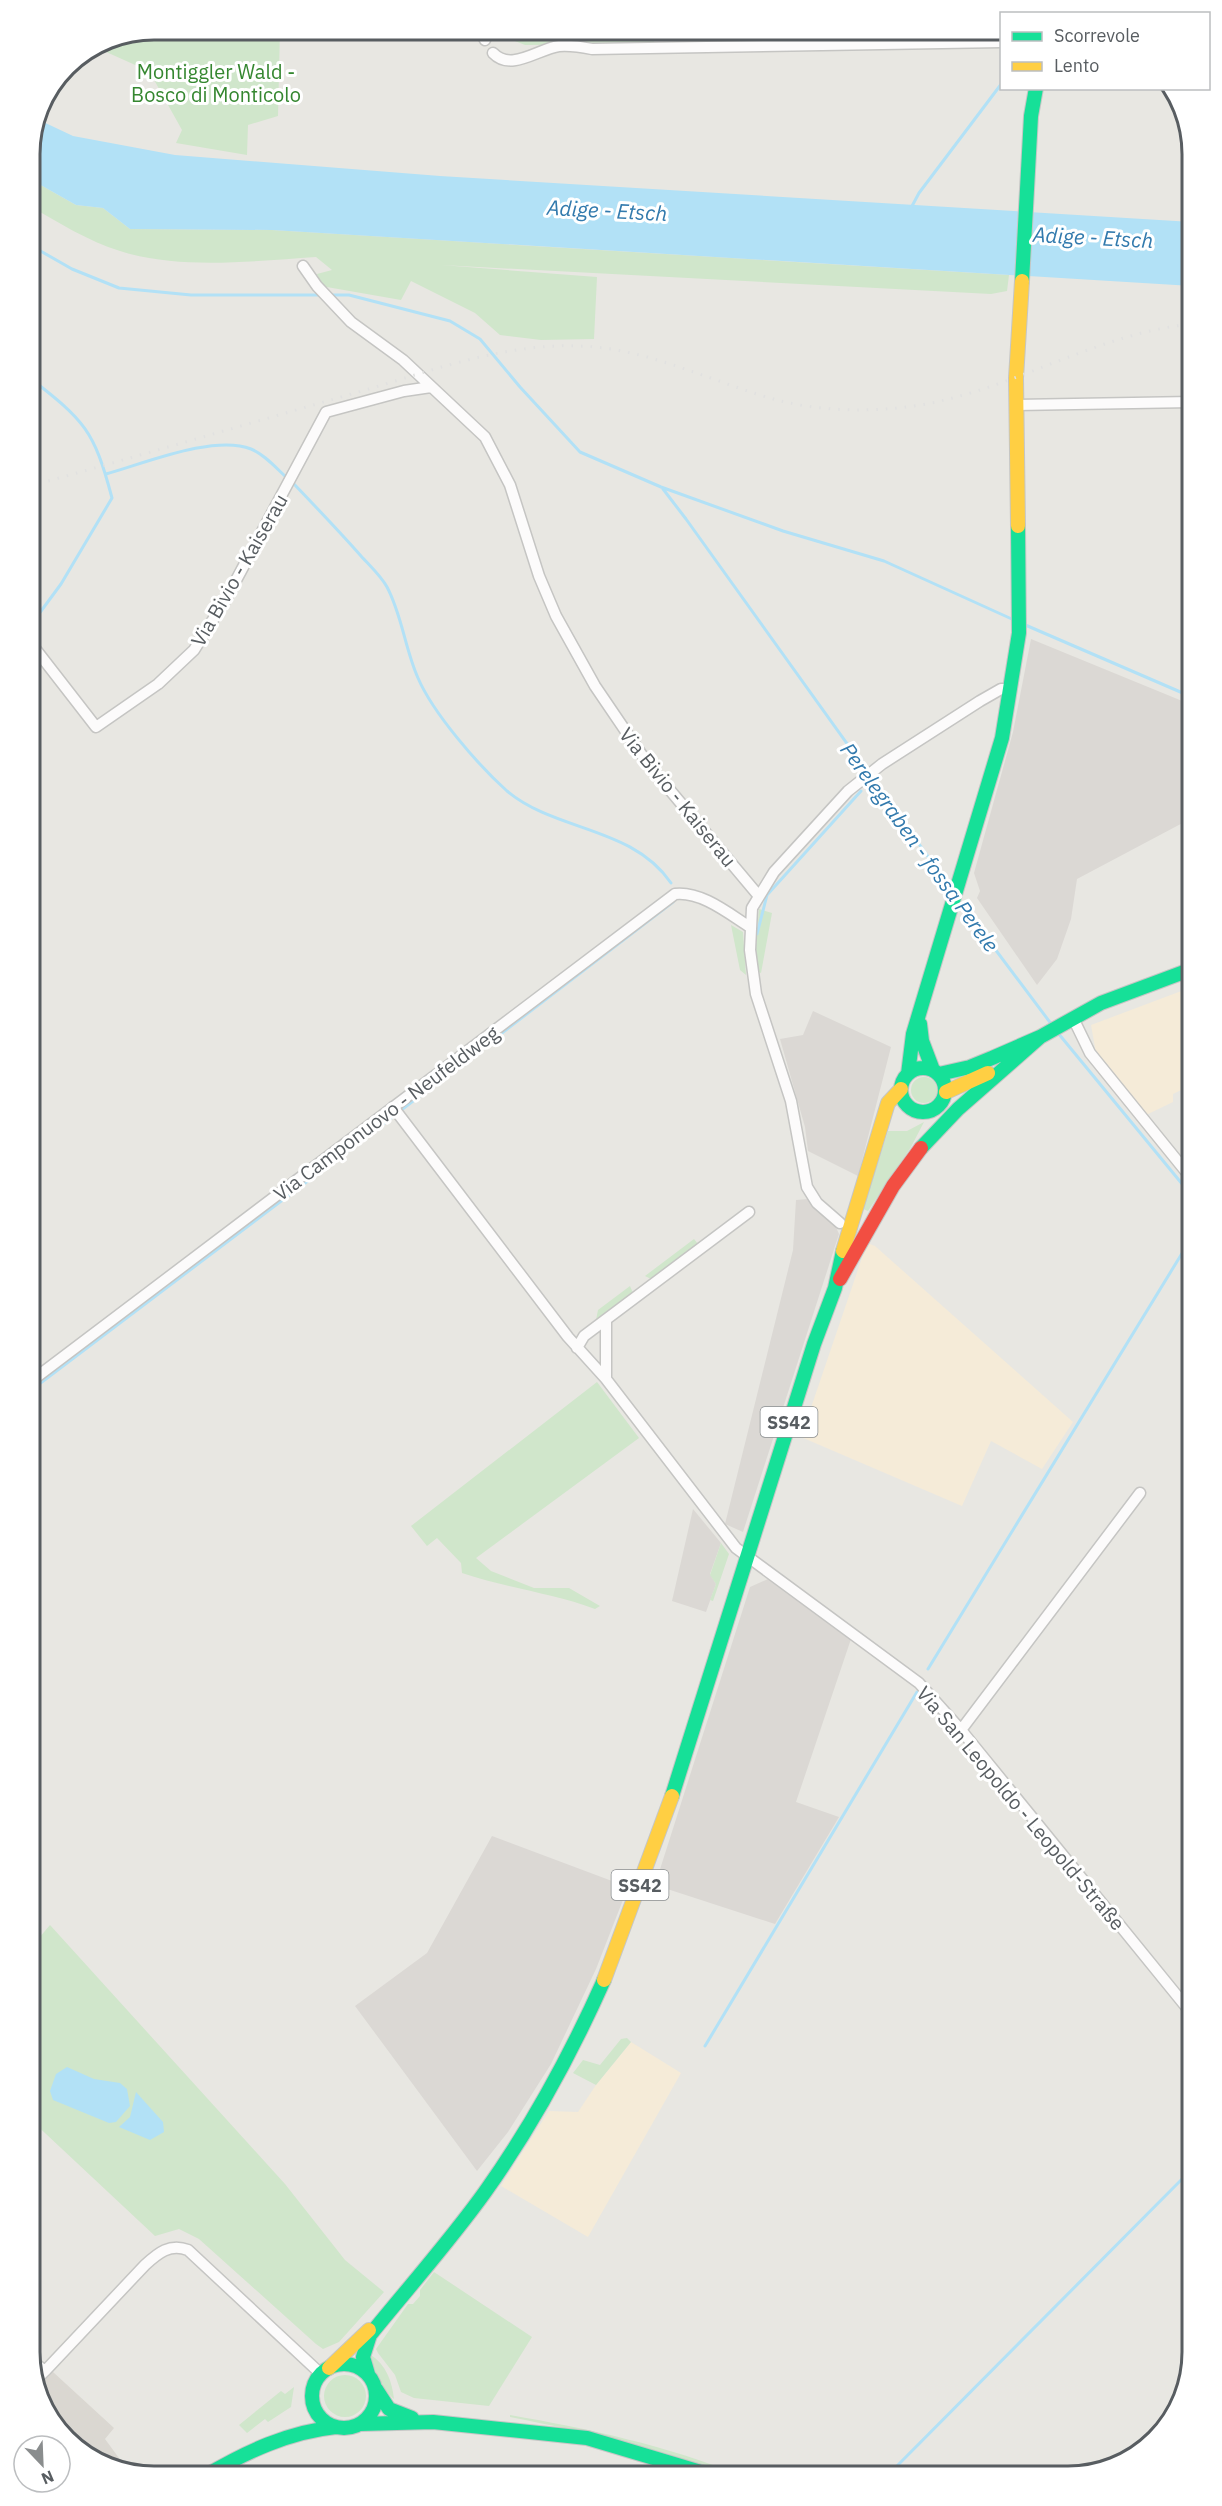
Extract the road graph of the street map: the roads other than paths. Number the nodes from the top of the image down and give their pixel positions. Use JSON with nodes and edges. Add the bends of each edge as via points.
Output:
{"nodes":[{"id":1,"x":1000,"y":42,"type":"edge"},
{"id":2,"x":493,"y":53,"type":"dead end"},
{"id":3,"x":1036,"y":90,"type":"edge"},
{"id":4,"x":303,"y":266,"type":"dead end"},
{"id":5,"x":431,"y":387,"type":"junction"},
{"id":6,"x":1181,"y":402,"type":"edge"},
{"id":7,"x":1016,"y":405,"type":"junction"},
{"id":8,"x":41,"y":656,"type":"edge"},
{"id":9,"x":1010,"y":689,"type":"junction"},
{"id":10,"x":758,"y":895,"type":"junction"},
{"id":11,"x":750,"y":927,"type":"junction"},
{"id":12,"x":1181,"y":973,"type":"edge"},
{"id":13,"x":919,"y":1015,"type":"junction"},
{"id":14,"x":1067,"y":1021,"type":"junction"},
{"id":15,"x":1043,"y":1036,"type":"junction"},
{"id":16,"x":1029,"y":1047,"type":"junction"},
{"id":17,"x":936,"y":1072,"type":"junction"},
{"id":18,"x":908,"y":1074,"type":"junction"},
{"id":19,"x":901,"y":1089,"type":"junction"},
{"id":20,"x":946,"y":1092,"type":"junction"},
{"id":21,"x":396,"y":1111,"type":"junction"},
{"id":22,"x":931,"y":1111,"type":"junction"},
{"id":23,"x":914,"y":1156,"type":"junction"},
{"id":24,"x":1181,"y":1165,"type":"edge"},
{"id":25,"x":749,"y":1212,"type":"dead end"},
{"id":26,"x":840,"y":1223,"type":"dead end"},
{"id":27,"x":835,"y":1288,"type":"junction"},
{"id":28,"x":606,"y":1322,"type":"junction"},
{"id":29,"x":578,"y":1348,"type":"junction"},
{"id":30,"x":40,"y":1374,"type":"edge"},
{"id":31,"x":606,"y":1379,"type":"junction"},
{"id":32,"x":1140,"y":1493,"type":"dead end"},
{"id":33,"x":746,"y":1557,"type":"junction"},
{"id":34,"x":961,"y":1730,"type":"junction"},
{"id":35,"x":1181,"y":2000,"type":"edge"},
{"id":36,"x":385,"y":2315,"type":"junction"},
{"id":37,"x":42,"y":2369,"type":"edge"},
{"id":38,"x":45,"y":2371,"type":"joint"},
{"id":39,"x":321,"y":2374,"type":"junction"},
{"id":40,"x":368,"y":2374,"type":"junction"},
{"id":41,"x":376,"y":2389,"type":"junction"},
{"id":42,"x":313,"y":2404,"type":"junction"},
{"id":43,"x":433,"y":2422,"type":"junction"},
{"id":44,"x":360,"y":2424,"type":"junction"},
{"id":45,"x":336,"y":2427,"type":"junction"},
{"id":46,"x":269,"y":2444,"type":"junction"},
{"id":47,"x":227,"y":2465,"type":"edge"},
{"id":48,"x":679,"y":2466,"type":"edge"}],
"edges":[{"from":1,"to":2,"type":"street","via":[[592,49],[559,46],[510,61],[500,60]]},
{"from":3,"to":7,"type":"main road","via":[[1030,116]]},
{"from":4,"to":5,"type":"street","name":"Via Bivio - Kaiserau","via":[[335,306]]},
{"from":5,"to":8,"type":"street","name":"Via Bivio - Kaiserau","via":[[326,412],[226,599],[194,650],[158,684],[96,727]]},
{"from":5,"to":10,"type":"street","name":"Via Bivio - Kaiserau","via":[[485,437],[497,457],[556,616],[623,730]]},
{"from":6,"to":7,"type":"street"},
{"from":7,"to":9,"type":"main road","via":[[1020,612]]},
{"from":9,"to":10,"type":"street","via":[[1001,689],[980,701],[866,776],[828,813]]},
{"from":9,"to":13,"type":"main road","via":[[993,775]]},
{"from":10,"to":11,"type":"street"},
{"from":11,"to":21,"type":"street","name":"Via Camponuovo - Neufeldweg","via":[[700,897],[675,894]]},
{"from":11,"to":26,"type":"street","via":[[756,994],[791,1101],[807,1187],[817,1203]]},
{"from":12,"to":14,"type":"main road","number":"SS42"},
{"from":13,"to":17,"type":"main road","via":[[922,1041]]},
{"from":13,"to":18,"type":"main road"},
{"from":14,"to":15,"type":"main road","number":"SS42"},
{"from":14,"to":24,"type":"street"},
{"from":15,"to":16,"type":"main road","number":"SS42"},
{"from":15,"to":17,"type":"main road","number":"SS42","via":[[970,1067]]},
{"from":16,"to":20,"type":"main road","number":"SS42","via":[[987,1074]]},
{"from":16,"to":23,"type":"main road","number":"SS42","via":[[981,1087]]},
{"from":17,"to":18,"type":"main road","number":"SS42","via":[[923,1068]]},
{"from":17,"to":20,"type":"main road"},
{"from":18,"to":19,"type":"main road","number":"SS42"},
{"from":19,"to":22,"type":"main road","via":[[903,1100],[912,1110]]},
{"from":19,"to":27,"type":"main road","number":"SS42","via":[[888,1103],[847,1231]]},
{"from":20,"to":22,"type":"main road","number":"SS42","via":[[939,1106]]},
{"from":21,"to":29,"type":"street","name":"Via San Leopoldo - Leopold-Straße"},
{"from":21,"to":30,"type":"street","name":"Via Camponuovo - Neufeldweg"},
{"from":22,"to":23,"type":"main road","number":"SS42"},
{"from":23,"to":27,"type":"main road","number":"SS42","via":[[878,1210]]},
{"from":25,"to":28,"type":"street"},
{"from":27,"to":33,"type":"main road","number":"SS42"},
{"from":28,"to":29,"type":"street","via":[[584,1336]]},
{"from":28,"to":31,"type":"street"},
{"from":29,"to":31,"type":"street","name":"Via San Leopoldo - Leopold-Straße"},
{"from":31,"to":33,"type":"street","name":"Via San Leopoldo - Leopold-Straße"},
{"from":32,"to":34,"type":"street"},
{"from":33,"to":34,"type":"street","name":"Via San Leopoldo - Leopold-Straße","via":[[919,1683]]},
{"from":33,"to":36,"type":"main road","number":"SS42","via":[[675,1786],[614,1959],[577,2041],[485,2192]]},
{"from":34,"to":35,"type":"street","name":"Via San Leopoldo - Leopold-Straße"},
{"from":36,"to":39,"type":"main road","number":"SS42"},
{"from":36,"to":40,"type":"main road","number":"SS42","via":[[364,2349],[363,2365]]},
{"from":37,"to":38,"type":"street"},
{"from":38,"to":39,"type":"street","via":[[145,2265],[161,2251],[179,2247],[188,2250]]},
{"from":39,"to":40,"type":"main road","via":[[333,2366],[348,2364]]},
{"from":39,"to":42,"type":"main road","via":[[313,2388]]},
{"from":40,"to":41,"type":"main road"},
{"from":41,"to":43,"type":"main road","via":[[394,2412]]},
{"from":41,"to":44,"type":"main road","via":[[374,2408]]},
{"from":42,"to":45,"type":"main road","via":[[323,2420]]},
{"from":42,"to":46,"type":"main road","via":[[310,2415],[300,2425]]},
{"from":43,"to":44,"type":"main road"},
{"from":43,"to":48,"type":"main road","via":[[587,2438]]},
{"from":44,"to":45,"type":"main road"},
{"from":45,"to":46,"type":"main road","via":[[303,2432]]},
{"from":46,"to":47,"type":"main road"}]}
